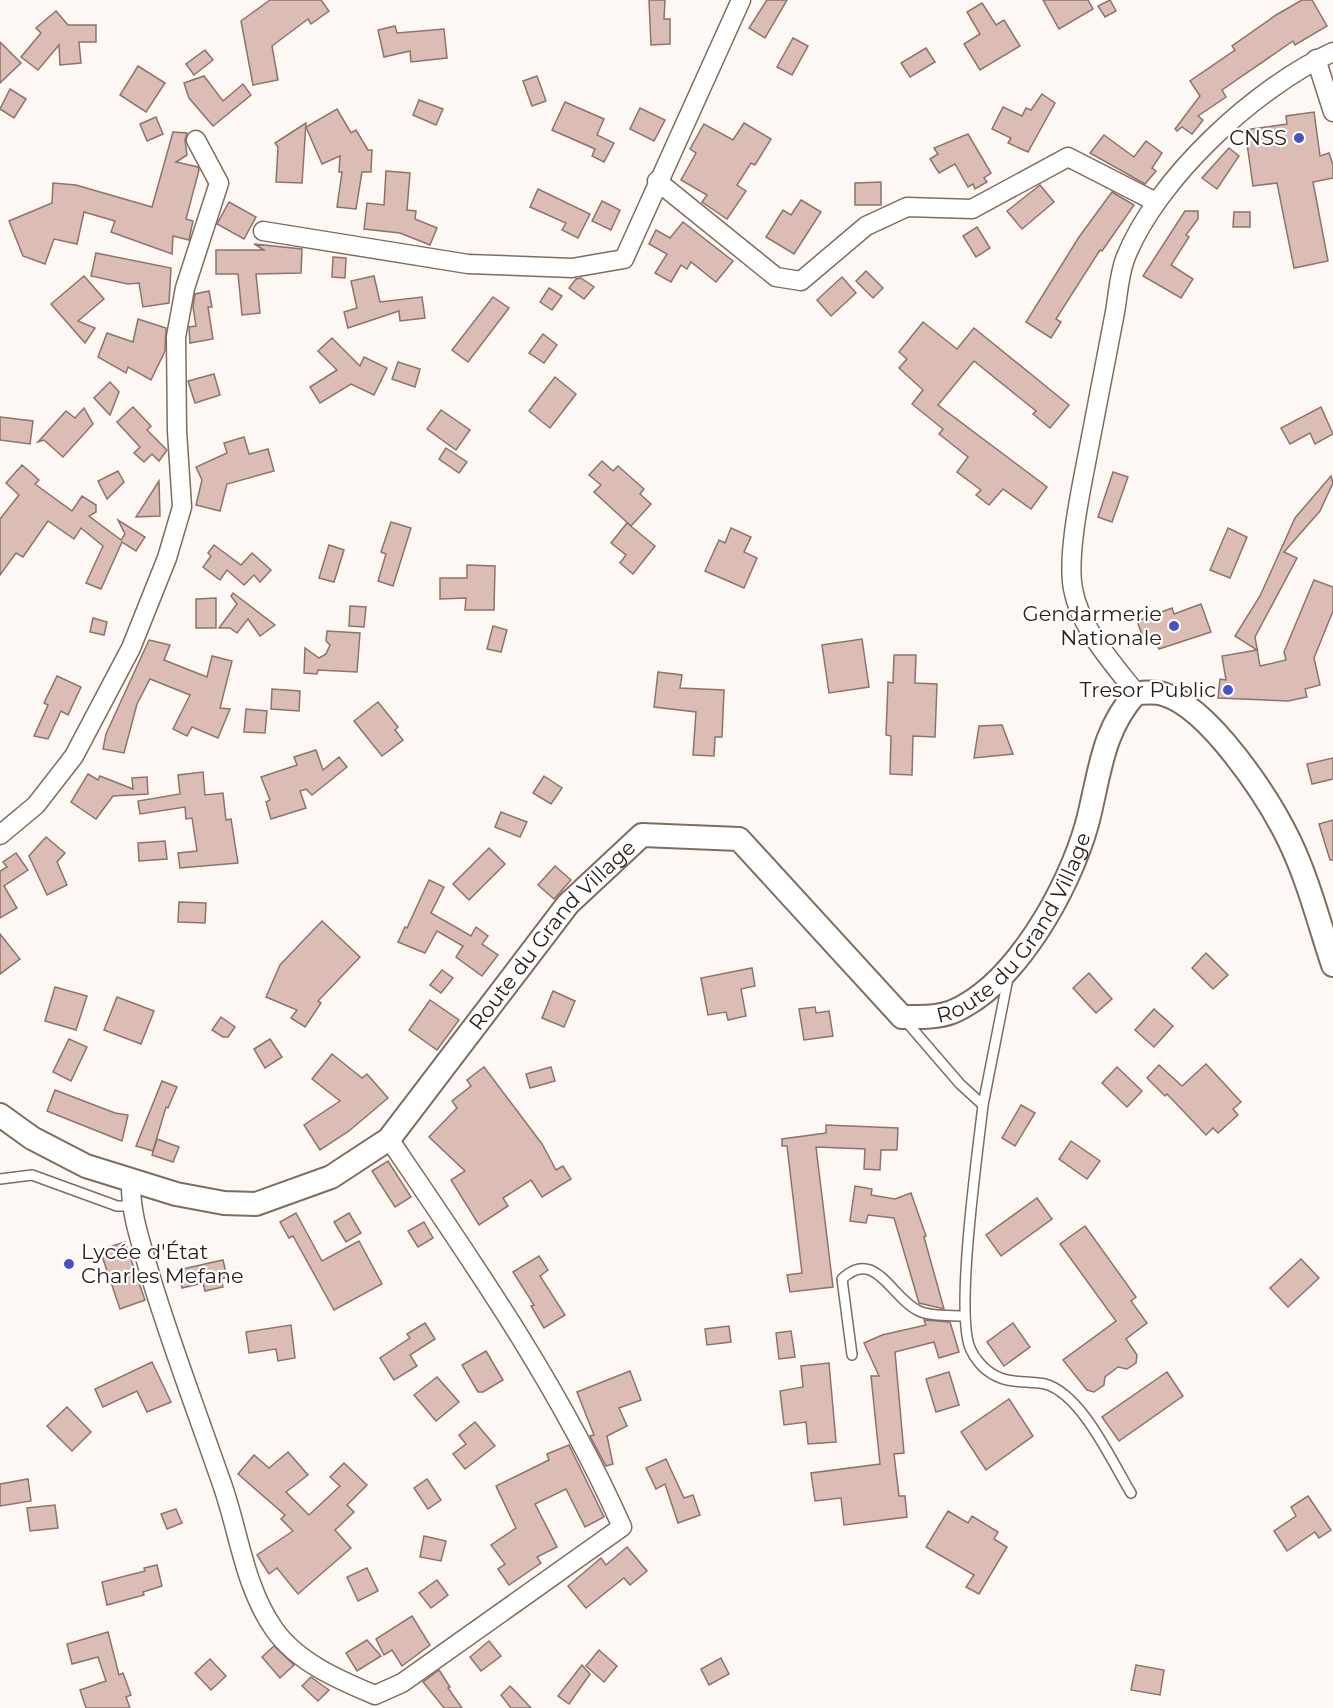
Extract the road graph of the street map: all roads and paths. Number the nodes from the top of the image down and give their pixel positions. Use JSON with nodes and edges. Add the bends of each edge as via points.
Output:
{"nodes":[{"id":1,"x":741,"y":0,"type":"edge"},
{"id":2,"x":1325,"y":55,"type":"edge"},
{"id":3,"x":1333,"y":112,"type":"edge"},
{"id":4,"x":196,"y":140,"type":"dead end"},
{"id":5,"x":657,"y":181,"type":"junction"},
{"id":6,"x":1156,"y":202,"type":"junction"},
{"id":7,"x":263,"y":231,"type":"dead end"},
{"id":8,"x":1136,"y":693,"type":"junction"},
{"id":9,"x":0,"y":835,"type":"edge"},
{"id":10,"x":1333,"y":965,"type":"edge"},
{"id":11,"x":1010,"y":969,"type":"junction"},
{"id":12,"x":902,"y":1017,"type":"junction"},
{"id":13,"x":983,"y":1106,"type":"junction"},
{"id":14,"x":0,"y":1115,"type":"edge"},
{"id":15,"x":389,"y":1139,"type":"junction"},
{"id":16,"x":0,"y":1179,"type":"edge"},
{"id":17,"x":131,"y":1181,"type":"junction"},
{"id":18,"x":130,"y":1206,"type":"junction"},
{"id":19,"x":965,"y":1316,"type":"junction"},
{"id":20,"x":852,"y":1355,"type":"dead end"},
{"id":21,"x":1131,"y":1493,"type":"dead end"}],
"edges":[{"from":1,"to":5,"type":"street"},
{"from":2,"to":3,"type":"street"},
{"from":2,"to":6,"type":"street","via":[[1228,121]]},
{"from":4,"to":9,"type":"street","via":[[219,183],[185,288],[176,337],[182,507],[167,558],[131,648],[74,756],[36,805]]},
{"from":5,"to":6,"type":"street","via":[[776,277],[801,281],[866,226],[907,207],[972,209],[1068,157]]},
{"from":5,"to":7,"type":"street","via":[[624,259],[572,268],[468,264]]},
{"from":6,"to":8,"type":"street","via":[[1125,260],[1080,499],[1072,564],[1072,588],[1078,607],[1106,655]]},
{"from":8,"to":10,"type":"street","via":[[1161,693],[1182,702],[1240,762],[1289,840]]},
{"from":8,"to":11,"type":"street","name":"Route du Grand Village","via":[[1119,712],[1109,734],[1072,866],[1052,906]]},
{"from":11,"to":12,"type":"street","name":"Route du Grand Village","via":[[952,1012]]},
{"from":11,"to":13,"type":"lane"},
{"from":12,"to":13,"type":"lane"},
{"from":12,"to":15,"type":"street","name":"Route du Grand Village","via":[[739,839],[642,835],[568,904]]},
{"from":13,"to":19,"type":"lane"},
{"from":14,"to":17,"type":"street","name":"Route du Grand Village","via":[[32,1138],[86,1166]]},
{"from":15,"to":17,"type":"street","name":"Route du Grand Village","via":[[331,1177],[256,1204],[224,1203]]},
{"from":15,"to":18,"type":"street","via":[[490,1288],[551,1389],[604,1485],[622,1527],[402,1683],[375,1695],[343,1682],[296,1653],[272,1626],[247,1576],[223,1487],[169,1337]]},
{"from":16,"to":18,"type":"lane","via":[[32,1175],[117,1206]]},
{"from":17,"to":18,"type":"street"},
{"from":19,"to":20,"type":"lane","via":[[921,1312],[873,1272],[853,1268],[842,1279]]},
{"from":19,"to":21,"type":"lane","via":[[970,1350],[988,1371],[1007,1382],[1046,1384],[1067,1396],[1082,1413]]}]}
